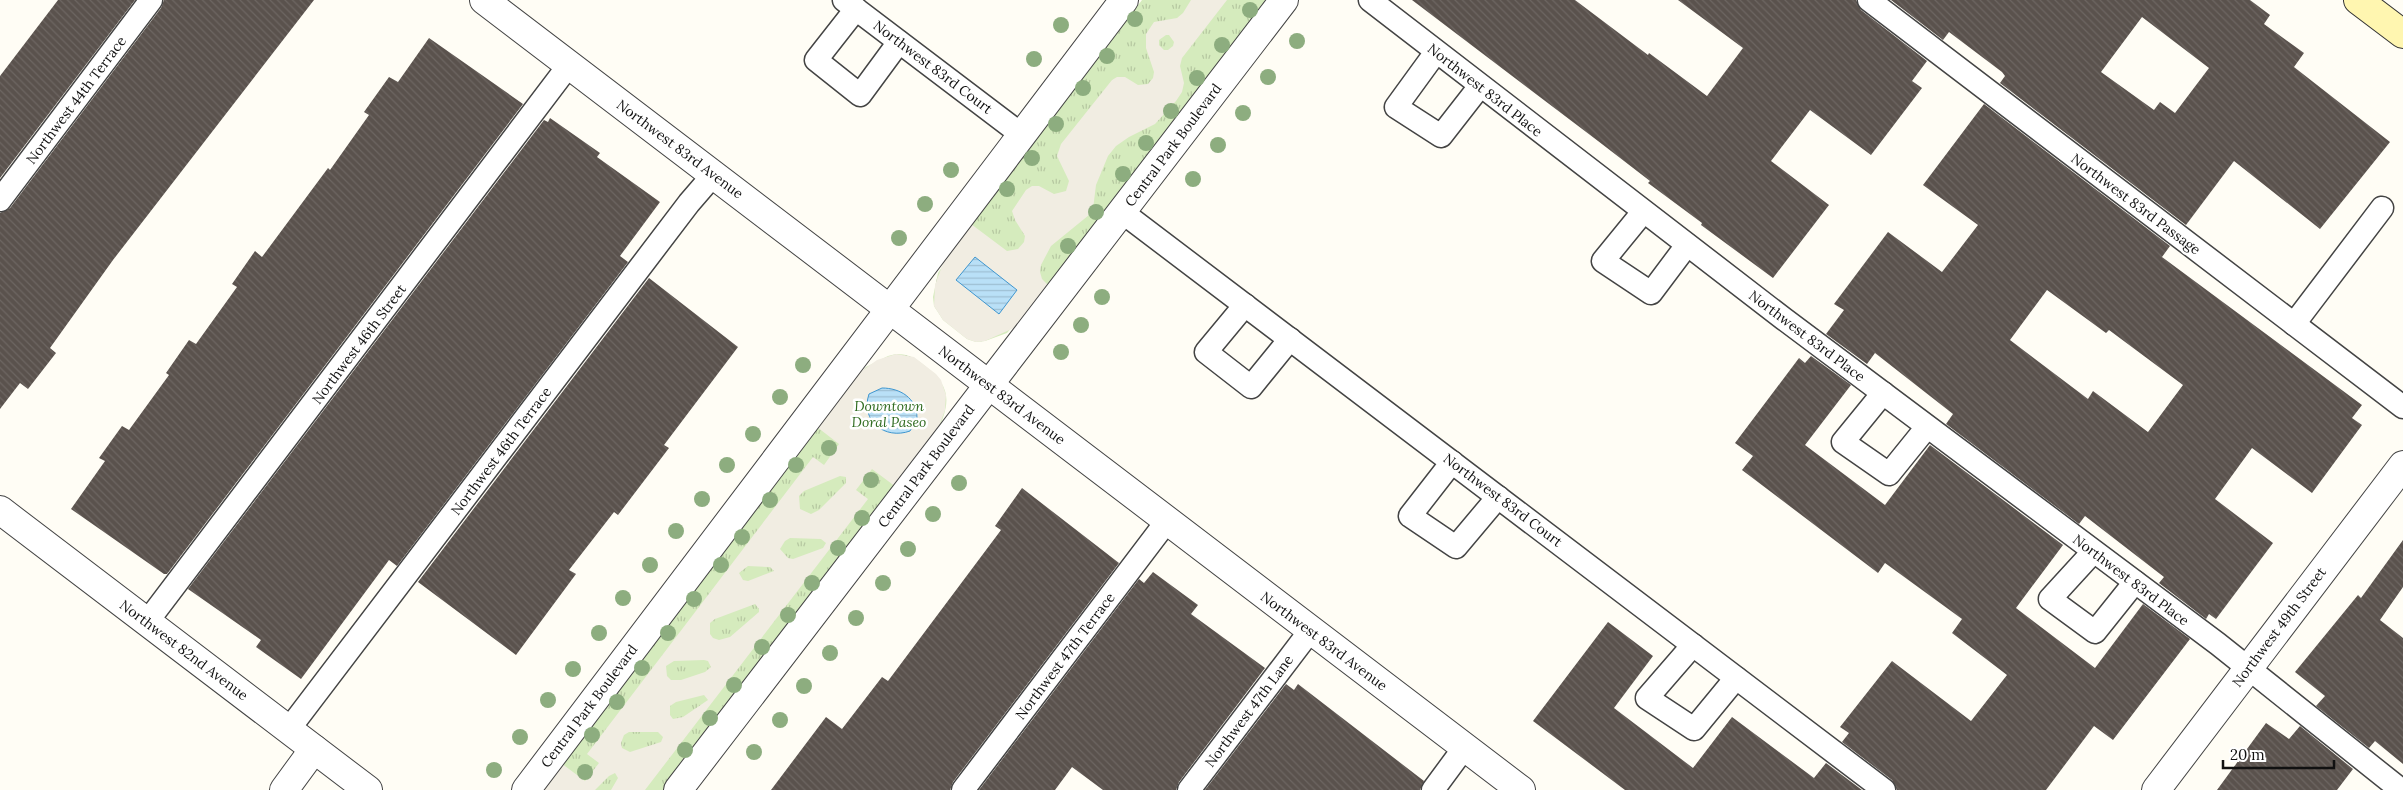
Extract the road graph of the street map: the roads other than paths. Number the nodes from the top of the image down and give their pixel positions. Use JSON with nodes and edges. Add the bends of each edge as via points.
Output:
{"nodes":[{"id":1,"x":151,"y":0,"type":"edge"},
{"id":2,"x":484,"y":0,"type":"edge"},
{"id":3,"x":1124,"y":0,"type":"edge"},
{"id":4,"x":1284,"y":0,"type":"edge"},
{"id":5,"x":1370,"y":0,"type":"edge"},
{"id":6,"x":1869,"y":0,"type":"edge"},
{"id":7,"x":2358,"y":0,"type":"edge"},
{"id":8,"x":850,"y":5,"type":"edge"},
{"id":9,"x":2401,"y":27,"type":"edge"},
{"id":10,"x":899,"y":42,"type":"junction"},
{"id":11,"x":1436,"y":52,"type":"junction"},
{"id":12,"x":570,"y":65,"type":"junction"},
{"id":13,"x":1480,"y":86,"type":"junction"},
{"id":14,"x":1022,"y":134,"type":"junction"},
{"id":15,"x":714,"y":174,"type":"junction"},
{"id":16,"x":0,"y":200,"type":"edge"},
{"id":17,"x":2382,"y":208,"type":"dead end"},
{"id":18,"x":1122,"y":212,"type":"junction"},
{"id":19,"x":1644,"y":212,"type":"junction"},
{"id":20,"x":1687,"y":245,"type":"junction"},
{"id":21,"x":1245,"y":305,"type":"junction"},
{"id":22,"x":890,"y":309,"type":"junction"},
{"id":23,"x":2294,"y":324,"type":"junction"},
{"id":24,"x":1290,"y":339,"type":"junction"},
{"id":25,"x":989,"y":385,"type":"junction"},
{"id":26,"x":1883,"y":393,"type":"junction"},
{"id":27,"x":2403,"y":407,"type":"edge"},
{"id":28,"x":1927,"y":427,"type":"junction"},
{"id":29,"x":1452,"y":462,"type":"junction"},
{"id":30,"x":2403,"y":465,"type":"edge"},
{"id":31,"x":1498,"y":496,"type":"junction"},
{"id":32,"x":0,"y":510,"type":"edge"},
{"id":33,"x":1166,"y":521,"type":"junction"},
{"id":34,"x":2093,"y":552,"type":"junction"},
{"id":35,"x":2135,"y":582,"type":"junction"},
{"id":36,"x":148,"y":622,"type":"junction"},
{"id":37,"x":1310,"y":631,"type":"junction"},
{"id":38,"x":1693,"y":645,"type":"junction"},
{"id":39,"x":2248,"y":668,"type":"junction"},
{"id":40,"x":1736,"y":678,"type":"junction"},
{"id":41,"x":289,"y":729,"type":"junction"},
{"id":42,"x":1464,"y":748,"type":"junction"},
{"id":43,"x":314,"y":749,"type":"junction"},
{"id":44,"x":2392,"y":787,"type":"edge"},
{"id":45,"x":284,"y":790,"type":"edge"},
{"id":46,"x":368,"y":790,"type":"edge"},
{"id":47,"x":526,"y":790,"type":"edge"},
{"id":48,"x":678,"y":790,"type":"edge"},
{"id":49,"x":963,"y":790,"type":"edge"},
{"id":50,"x":1188,"y":790,"type":"edge"},
{"id":51,"x":1433,"y":790,"type":"edge"},
{"id":52,"x":1521,"y":790,"type":"edge"},
{"id":53,"x":1884,"y":790,"type":"edge"},
{"id":54,"x":2156,"y":790,"type":"edge"}],
"edges":[{"from":1,"to":16,"type":"lane","name":"Northwest 44th Terrace"},
{"from":2,"to":12,"type":"street","name":"Northwest 83rd Avenue"},
{"from":3,"to":14,"type":"street","name":"Central Park Boulevard"},
{"from":4,"to":18,"type":"street","name":"Central Park Boulevard"},
{"from":5,"to":11,"type":"lane","name":"Northwest 83rd Place"},
{"from":6,"to":23,"type":"lane","name":"Northwest 83rd Passage"},
{"from":7,"to":9,"type":"street"},
{"from":8,"to":10,"type":"lane","name":"Northwest 83rd Court"},
{"from":8,"to":10,"type":"lane","via":[[816,60],[860,95]]},
{"from":10,"to":14,"type":"lane","name":"Northwest 83rd Court"},
{"from":11,"to":13,"type":"lane","name":"Northwest 83rd Place"},
{"from":11,"to":13,"type":"lane","via":[[1396,107],[1441,136]]},
{"from":12,"to":15,"type":"street","name":"Northwest 83rd Avenue"},
{"from":12,"to":36,"type":"lane","name":"Northwest 46th Street"},
{"from":13,"to":19,"type":"lane","name":"Northwest 83rd Place"},
{"from":14,"to":22,"type":"street","name":"Central Park Boulevard"},
{"from":15,"to":22,"type":"street","name":"Northwest 83rd Avenue"},
{"from":15,"to":41,"type":"lane","name":"Northwest 46th Terrace"},
{"from":17,"to":23,"type":"lane"},
{"from":18,"to":21,"type":"lane","name":"Northwest 83rd Court"},
{"from":18,"to":25,"type":"street","name":"Central Park Boulevard"},
{"from":19,"to":20,"type":"lane","name":"Northwest 83rd Place"},
{"from":19,"to":20,"type":"lane","via":[[1603,262],[1651,293]]},
{"from":20,"to":26,"type":"lane","name":"Northwest 83rd Place"},
{"from":21,"to":24,"type":"lane","name":"Northwest 83rd Court"},
{"from":21,"to":24,"type":"lane","via":[[1206,352],[1251,387]]},
{"from":22,"to":25,"type":"street","name":"Northwest 83rd Avenue"},
{"from":22,"to":47,"type":"street","name":"Central Park Boulevard"},
{"from":23,"to":27,"type":"lane","name":"Northwest 83rd Passage"},
{"from":24,"to":29,"type":"lane","name":"Northwest 83rd Court"},
{"from":25,"to":33,"type":"street","name":"Northwest 83rd Avenue"},
{"from":25,"to":48,"type":"street","name":"Central Park Boulevard"},
{"from":26,"to":28,"type":"lane","name":"Northwest 83rd Place"},
{"from":26,"to":28,"type":"lane","via":[[1843,442],[1889,474]]},
{"from":28,"to":34,"type":"lane","name":"Northwest 83rd Place"},
{"from":29,"to":31,"type":"lane","name":"Northwest 83rd Court"},
{"from":29,"to":31,"type":"lane","via":[[1410,516],[1456,547]]},
{"from":30,"to":39,"type":"street","name":"Northwest 49th Street"},
{"from":31,"to":38,"type":"lane","name":"Northwest 83rd Court"},
{"from":32,"to":36,"type":"street","name":"Northwest 82nd Avenue"},
{"from":33,"to":37,"type":"street","name":"Northwest 83rd Avenue"},
{"from":33,"to":49,"type":"lane","name":"Northwest 47th Terrace"},
{"from":34,"to":35,"type":"lane","name":"Northwest 83rd Place"},
{"from":34,"to":35,"type":"lane","via":[[2050,599],[2095,632]]},
{"from":35,"to":39,"type":"lane","name":"Northwest 83rd Place"},
{"from":36,"to":41,"type":"street","name":"Northwest 82nd Avenue"},
{"from":37,"to":42,"type":"street","name":"Northwest 83rd Avenue"},
{"from":37,"to":50,"type":"lane","name":"Northwest 47th Lane"},
{"from":38,"to":40,"type":"lane","name":"Northwest 83rd Court"},
{"from":38,"to":40,"type":"lane","via":[[1647,698],[1694,729]]},
{"from":39,"to":44,"type":"lane","name":"Northwest 83rd Place"},
{"from":39,"to":54,"type":"street","name":"Northwest 49th Street"},
{"from":40,"to":53,"type":"lane","name":"Northwest 83rd Court"},
{"from":41,"to":43,"type":"street","name":"Northwest 82nd Avenue"},
{"from":42,"to":51,"type":"lane"},
{"from":42,"to":52,"type":"street","name":"Northwest 83rd Avenue"},
{"from":43,"to":45,"type":"street"},
{"from":43,"to":46,"type":"street","name":"Northwest 82nd Avenue"}]}
